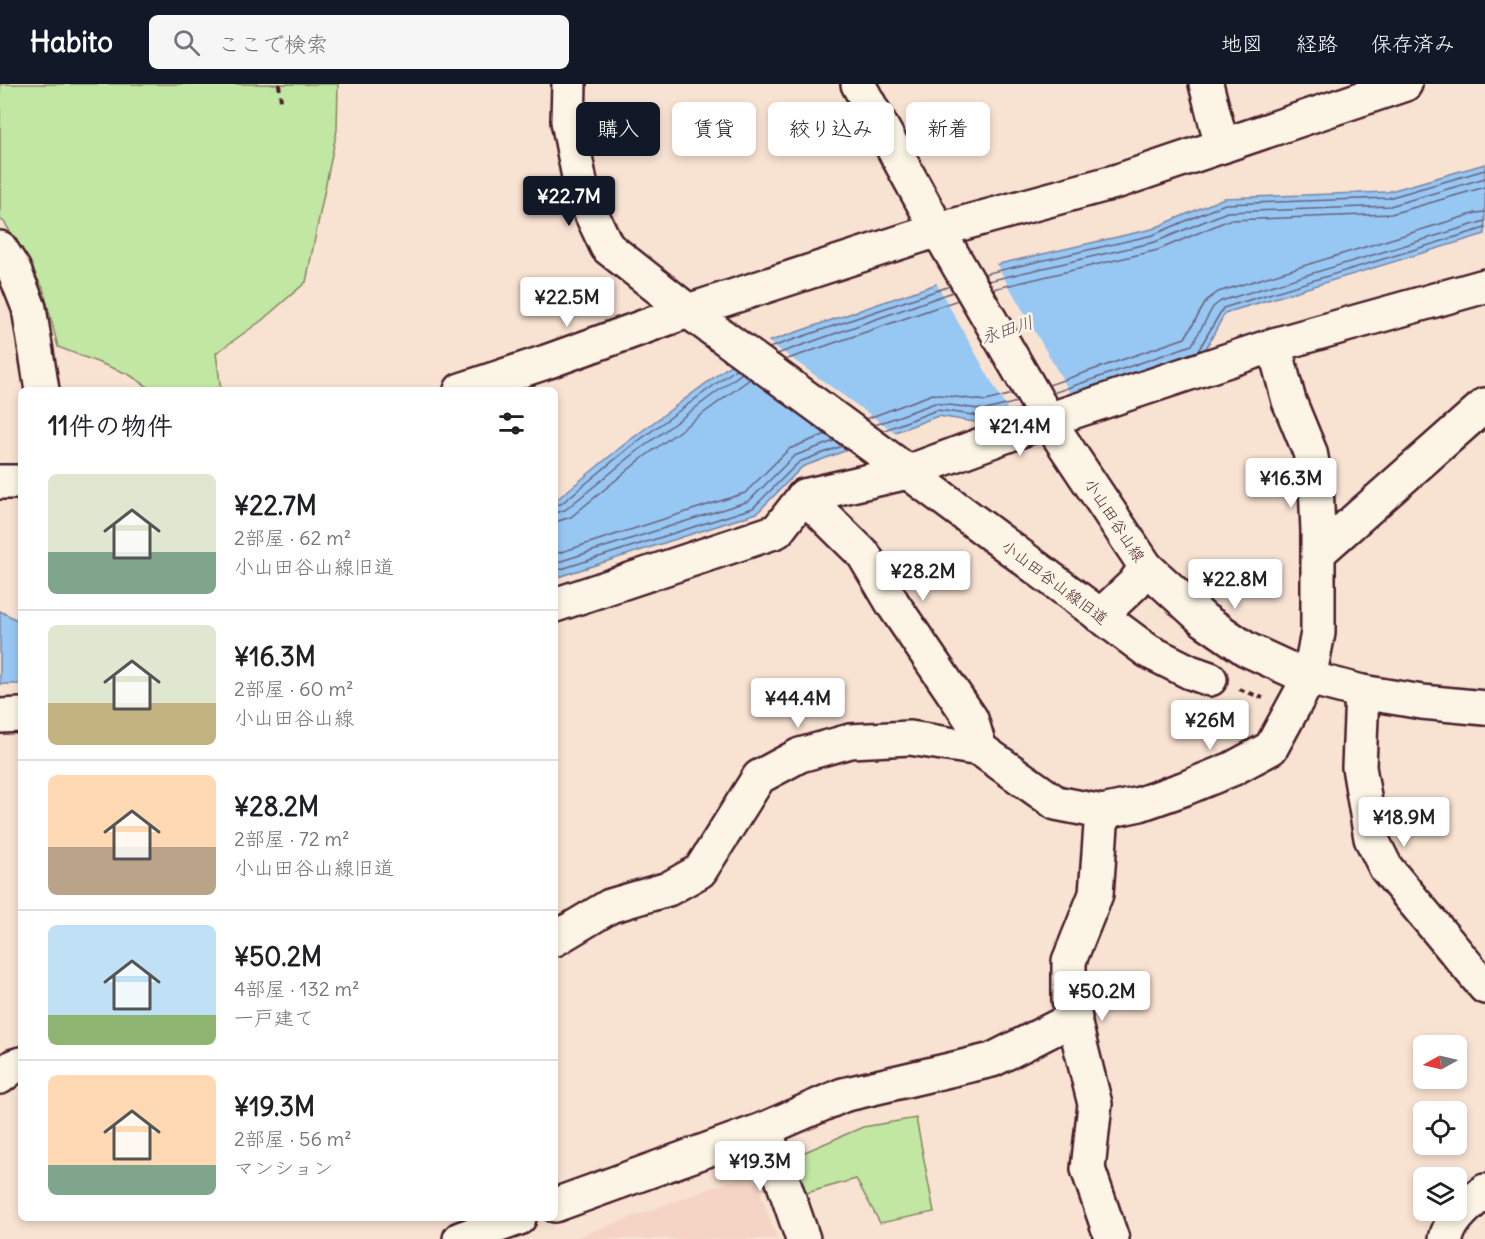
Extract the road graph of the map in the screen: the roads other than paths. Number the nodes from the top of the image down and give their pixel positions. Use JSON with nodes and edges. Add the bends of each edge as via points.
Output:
{"nodes":[{"id":1,"x":568,"y":84,"type":"edge"},
{"id":2,"x":858,"y":84,"type":"edge"},
{"id":3,"x":1206,"y":84,"type":"edge"},
{"id":4,"x":1405,"y":84,"type":"edge"},
{"id":5,"x":1222,"y":146,"type":"junction"},
{"id":6,"x":938,"y":230,"type":"junction"},
{"id":7,"x":0,"y":248,"type":"edge"},
{"id":8,"x":1485,"y":286,"type":"edge"},
{"id":9,"x":688,"y":311,"type":"junction"},
{"id":10,"x":1274,"y":345,"type":"junction"},
{"id":11,"x":42,"y":387,"type":"edge"},
{"id":12,"x":470,"y":387,"type":"edge"},
{"id":13,"x":1485,"y":405,"type":"edge"},
{"id":14,"x":1048,"y":420,"type":"junction"},
{"id":15,"x":908,"y":472,"type":"junction"},
{"id":16,"x":0,"y":482,"type":"edge"},
{"id":17,"x":18,"y":482,"type":"edge"},
{"id":18,"x":804,"y":496,"type":"junction"},
{"id":19,"x":1318,"y":553,"type":"junction"},
{"id":20,"x":1146,"y":567,"type":"junction"},
{"id":21,"x":558,"y":604,"type":"edge"},
{"id":22,"x":1100,"y":616,"type":"junction"},
{"id":23,"x":1309,"y":678,"type":"junction"},
{"id":24,"x":1210,"y":679,"type":"dead end"},
{"id":25,"x":1362,"y":692,"type":"junction"},
{"id":26,"x":1482,"y":711,"type":"edge"},
{"id":27,"x":18,"y":715,"type":"edge"},
{"id":28,"x":0,"y":716,"type":"edge"},
{"id":29,"x":980,"y":749,"type":"junction"},
{"id":30,"x":1102,"y":812,"type":"junction"},
{"id":31,"x":558,"y":937,"type":"edge"},
{"id":32,"x":1485,"y":987,"type":"edge"},
{"id":33,"x":1075,"y":1018,"type":"junction"},
{"id":34,"x":765,"y":1129,"type":"junction"},
{"id":35,"x":1485,"y":1191,"type":"edge"},
{"id":36,"x":558,"y":1204,"type":"edge"},
{"id":37,"x":511,"y":1221,"type":"edge"},
{"id":38,"x":460,"y":1239,"type":"edge"},
{"id":39,"x":803,"y":1239,"type":"edge"},
{"id":40,"x":1112,"y":1239,"type":"edge"},
{"id":41,"x":1446,"y":1239,"type":"edge"}],
"edges":[{"from":1,"to":9,"type":"street","via":[[568,121],[580,182],[607,247]]},
{"from":2,"to":6,"type":"street","name":"小山田谷山線"},
{"from":3,"to":5,"type":"street"},
{"from":4,"to":5,"type":"street"},
{"from":5,"to":6,"type":"street","via":[[1118,181]]},
{"from":6,"to":9,"type":"street"},
{"from":6,"to":14,"type":"street","name":"小山田谷山線"},
{"from":7,"to":11,"type":"street","via":[[14,270],[29,308]]},
{"from":8,"to":10,"type":"street"},
{"from":9,"to":12,"type":"street"},
{"from":9,"to":15,"type":"street","name":"小山田谷山線旧道"},
{"from":10,"to":14,"type":"street"},
{"from":10,"to":19,"type":"street","via":[[1289,401],[1310,452],[1316,484]]},
{"from":13,"to":19,"type":"street"},
{"from":14,"to":15,"type":"street"},
{"from":14,"to":20,"type":"street","name":"小山田谷山線"},
{"from":15,"to":18,"type":"street"},
{"from":15,"to":22,"type":"street","name":"小山田谷山線旧道"},
{"from":16,"to":17,"type":"street"},
{"from":18,"to":21,"type":"street","via":[[777,531]]},
{"from":18,"to":29,"type":"street","via":[[864,555],[971,719]]},
{"from":19,"to":23,"type":"street","via":[[1318,633]]},
{"from":20,"to":22,"type":"street"},
{"from":20,"to":23,"type":"street","name":"小山田谷山線","via":[[1204,620],[1246,649]]},
{"from":22,"to":24,"type":"street","name":"小山田谷山線旧道","via":[[1148,651]]},
{"from":23,"to":25,"type":"street","name":"小山田谷山線"},
{"from":23,"to":30,"type":"street","via":[[1271,748],[1183,789]]},
{"from":25,"to":26,"type":"street","name":"小山田谷山線"},
{"from":25,"to":32,"type":"street","via":[[1359,767],[1371,838],[1386,868]]},
{"from":27,"to":28,"type":"street"},
{"from":29,"to":30,"type":"street","via":[[1056,803]]},
{"from":29,"to":31,"type":"street","via":[[910,738],[850,741],[800,755],[759,777],[700,871],[668,889],[610,906]]},
{"from":30,"to":33,"type":"street","via":[[1096,894],[1069,961],[1069,1000]]},
{"from":33,"to":34,"type":"street","via":[[992,1060],[843,1095]]},
{"from":33,"to":40,"type":"street","via":[[1095,1104],[1088,1169]]},
{"from":34,"to":36,"type":"street"},
{"from":34,"to":39,"type":"street"},
{"from":35,"to":41,"type":"street","via":[[1467,1206]]},
{"from":37,"to":38,"type":"street"}]}
